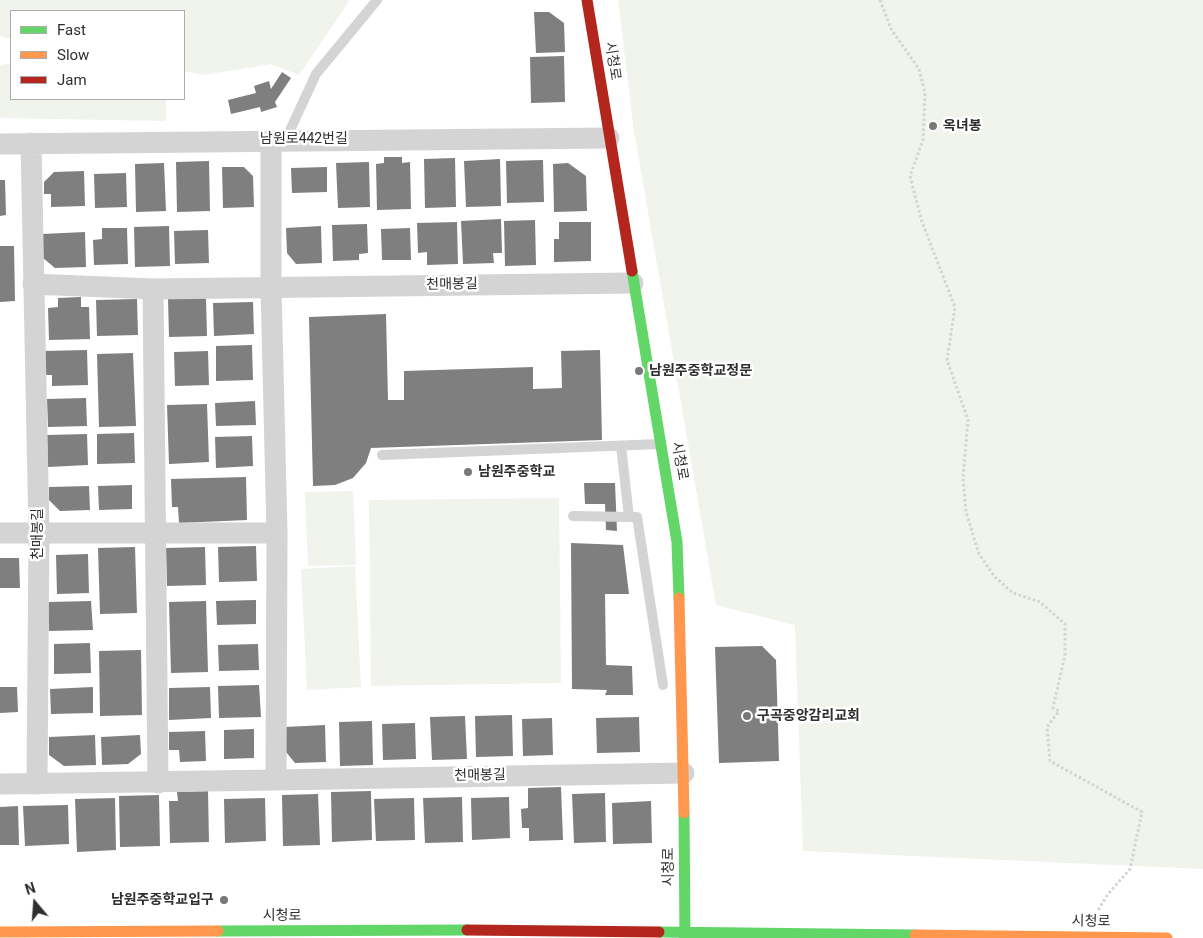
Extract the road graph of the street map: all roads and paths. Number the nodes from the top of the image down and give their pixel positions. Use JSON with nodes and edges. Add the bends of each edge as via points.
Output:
{"nodes":[{"id":1,"x":377,"y":0,"type":"edge"},
{"id":2,"x":587,"y":0,"type":"edge"},
{"id":3,"x":880,"y":0,"type":"edge"},
{"id":4,"x":609,"y":138,"type":"junction"},
{"id":5,"x":279,"y":140,"type":"junction"},
{"id":6,"x":0,"y":144,"type":"edge"},
{"id":7,"x":31,"y":144,"type":"junction"},
{"id":8,"x":633,"y":283,"type":"junction"},
{"id":9,"x":33,"y":284,"type":"junction"},
{"id":10,"x":271,"y":286,"type":"junction"},
{"id":11,"x":153,"y":289,"type":"junction"},
{"id":12,"x":661,"y":444,"type":"junction"},
{"id":13,"x":621,"y":446,"type":"junction"},
{"id":14,"x":382,"y":455,"type":"dead end"},
{"id":15,"x":573,"y":516,"type":"dead end"},
{"id":16,"x":629,"y":517,"type":"junction"},
{"id":17,"x":39,"y":532,"type":"junction"},
{"id":18,"x":157,"y":532,"type":"junction"},
{"id":19,"x":0,"y":533,"type":"edge"},
{"id":20,"x":277,"y":533,"type":"junction"},
{"id":21,"x":662,"y":685,"type":"dead end"},
{"id":22,"x":684,"y":772,"type":"junction"},
{"id":23,"x":276,"y":780,"type":"junction"},
{"id":24,"x":158,"y":783,"type":"junction"},
{"id":25,"x":0,"y":784,"type":"edge"},
{"id":26,"x":37,"y":784,"type":"junction"},
{"id":27,"x":0,"y":932,"type":"edge"},
{"id":28,"x":685,"y":935,"type":"edge"},
{"id":29,"x":1083,"y":937,"type":"junction"},
{"id":30,"x":1167,"y":938,"type":"edge"}],
"edges":[{"from":1,"to":5,"type":"lane","via":[[316,74]]},
{"from":2,"to":4,"type":"street","name":"시청로"},
{"from":3,"to":29,"type":"path","via":[[891,29],[919,69],[925,93],[923,140],[910,176],[922,222],[955,307],[947,360],[968,420],[963,478],[966,512],[980,554],[995,578],[1013,592],[1040,602],[1065,624],[1065,655],[1053,708],[1059,711],[1047,726],[1050,761],[1142,812],[1130,868],[1108,894]]},
{"from":4,"to":5,"type":"street","name":"남원로442번길"},
{"from":4,"to":8,"type":"street","name":"시청로"},
{"from":5,"to":7,"type":"street","name":"남원로442번길"},
{"from":5,"to":10,"type":"street"},
{"from":6,"to":7,"type":"street","name":"남원로442번길"},
{"from":7,"to":9,"type":"street","name":"천매봉길"},
{"from":8,"to":10,"type":"street","name":"천매봉길"},
{"from":8,"to":12,"type":"street","name":"시청로"},
{"from":9,"to":11,"type":"street","name":"천매봉길"},
{"from":9,"to":17,"type":"street","name":"천매봉길"},
{"from":10,"to":11,"type":"street","name":"천매봉길"},
{"from":10,"to":20,"type":"street"},
{"from":11,"to":18,"type":"street"},
{"from":12,"to":13,"type":"lane"},
{"from":12,"to":22,"type":"street","name":"시청로","via":[[678,542]]},
{"from":13,"to":14,"type":"lane"},
{"from":13,"to":16,"type":"lane"},
{"from":15,"to":16,"type":"lane"},
{"from":16,"to":21,"type":"lane","via":[[638,516]]},
{"from":17,"to":18,"type":"street"},
{"from":17,"to":19,"type":"street"},
{"from":17,"to":26,"type":"street","name":"천매봉길"},
{"from":18,"to":20,"type":"street"},
{"from":18,"to":24,"type":"street"},
{"from":20,"to":23,"type":"street"},
{"from":22,"to":23,"type":"street","name":"천매봉길"},
{"from":22,"to":28,"type":"street","name":"시청로"},
{"from":23,"to":24,"type":"street","name":"천매봉길"},
{"from":24,"to":26,"type":"street","name":"천매봉길"},
{"from":25,"to":26,"type":"street","name":"천매봉길"},
{"from":27,"to":28,"type":"street","name":"시청로"},
{"from":28,"to":29,"type":"street","name":"시청로"},
{"from":29,"to":30,"type":"street","name":"시청로"}]}
